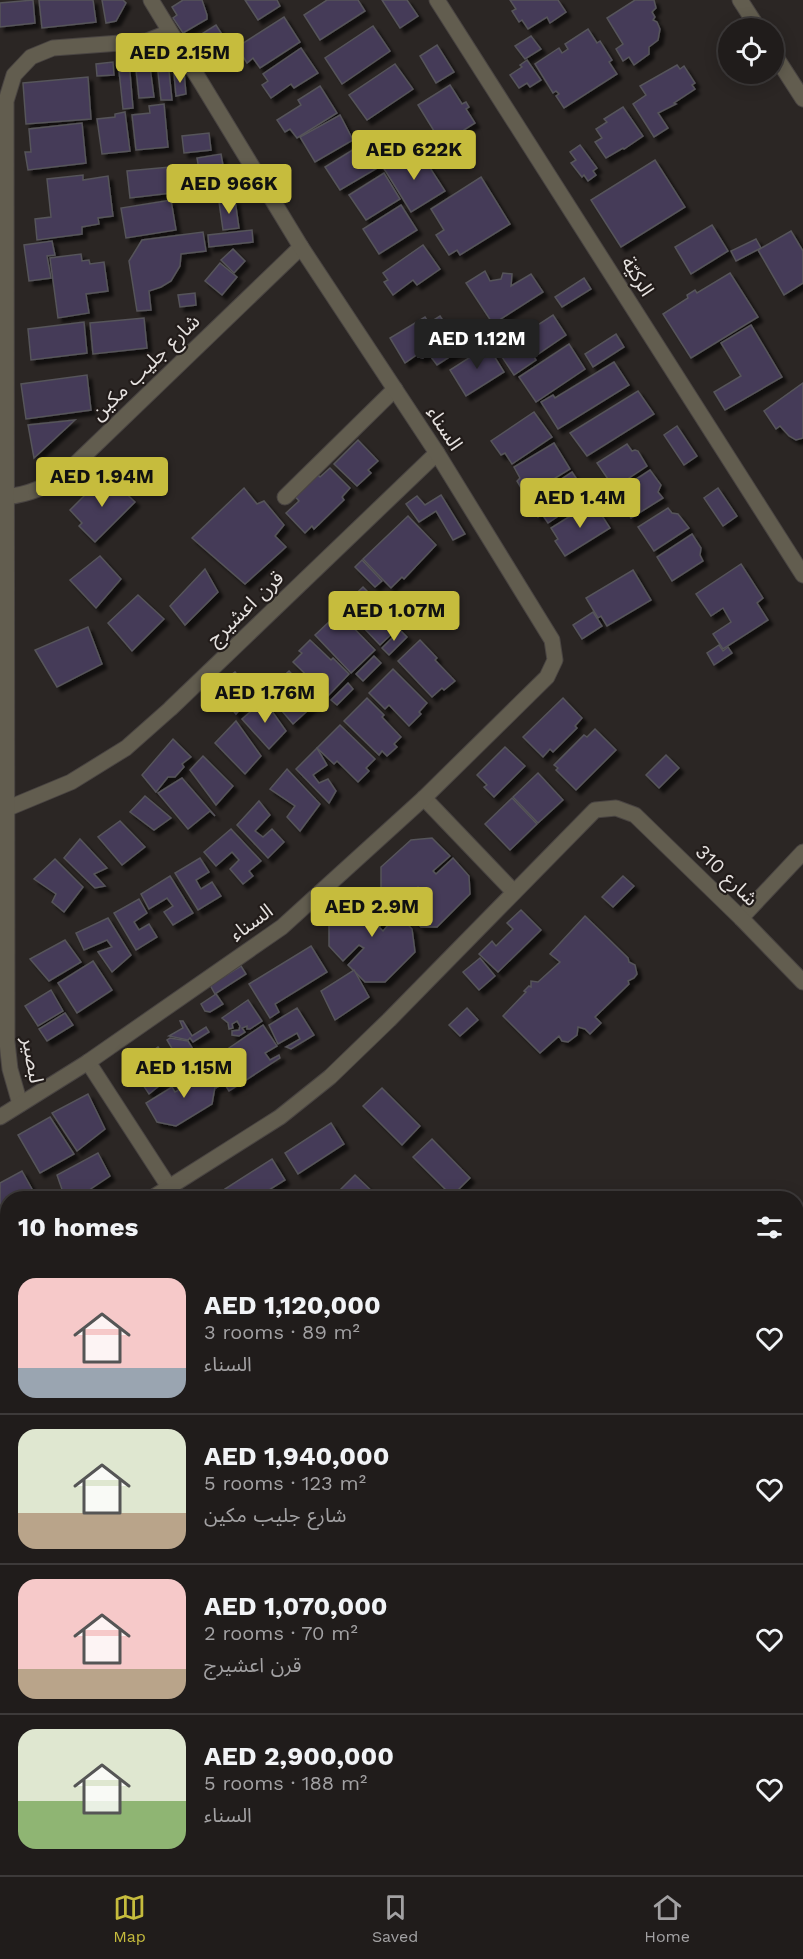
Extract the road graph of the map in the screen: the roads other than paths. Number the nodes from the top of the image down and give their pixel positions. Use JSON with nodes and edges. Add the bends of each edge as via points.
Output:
{"nodes":[{"id":1,"x":151,"y":0,"type":"edge"},
{"id":2,"x":437,"y":0,"type":"edge"},
{"id":3,"x":740,"y":0,"type":"edge"},
{"id":4,"x":752,"y":18,"type":"edge"},
{"id":5,"x":170,"y":32,"type":"junction"},
{"id":6,"x":784,"y":70,"type":"edge"},
{"id":7,"x":803,"y":99,"type":"edge"},
{"id":8,"x":301,"y":247,"type":"junction"},
{"id":9,"x":395,"y":389,"type":"junction"},
{"id":10,"x":437,"y":453,"type":"junction"},
{"id":11,"x":6,"y":497,"type":"junction"},
{"id":12,"x":285,"y":497,"type":"dead end"},
{"id":13,"x":803,"y":575,"type":"edge"},
{"id":14,"x":424,"y":798,"type":"junction"},
{"id":15,"x":6,"y":809,"type":"junction"},
{"id":16,"x":803,"y":852,"type":"edge"},
{"id":17,"x":514,"y":892,"type":"junction"},
{"id":18,"x":741,"y":918,"type":"junction"},
{"id":19,"x":803,"y":982,"type":"edge"},
{"id":20,"x":88,"y":1062,"type":"junction"},
{"id":21,"x":20,"y":1104,"type":"junction"},
{"id":22,"x":0,"y":1117,"type":"edge"},
{"id":23,"x":169,"y":1187,"type":"junction"},
{"id":24,"x":163,"y":1191,"type":"edge"}],
"edges":[{"from":1,"to":5,"type":"street","name":"السناء"},
{"from":2,"to":13,"type":"street","name":"الركيّة"},
{"from":3,"to":4,"type":"street"},
{"from":5,"to":8,"type":"street","name":"السناء"},
{"from":5,"to":11,"type":"street","name":"لبصير","via":[[147,41],[53,48],[32,57],[14,75],[6,101]]},
{"from":6,"to":7,"type":"street"},
{"from":8,"to":9,"type":"street","name":"السناء"},
{"from":8,"to":11,"type":"street","name":"شارع جليب مكين","via":[[65,474],[47,487]]},
{"from":9,"to":10,"type":"street","name":"السناء"},
{"from":9,"to":12,"type":"street"},
{"from":10,"to":14,"type":"street","name":"السناء","via":[[552,640],[555,660],[547,677]]},
{"from":10,"to":15,"type":"street","name":"قرن اعشيرج","via":[[126,748],[71,782]]},
{"from":11,"to":15,"type":"street","name":"لبصير"},
{"from":14,"to":17,"type":"street"},
{"from":14,"to":20,"type":"street","name":"السناء","via":[[282,927]]},
{"from":15,"to":21,"type":"street","name":"لبصير","via":[[7,1042]]},
{"from":16,"to":18,"type":"street"},
{"from":17,"to":18,"type":"street","name":"شارع 310","via":[[595,810],[616,808],[635,815]]},
{"from":17,"to":23,"type":"street","via":[[330,1077],[280,1117]]},
{"from":18,"to":19,"type":"street","name":"شارع 310"},
{"from":20,"to":21,"type":"street","name":"السناء"},
{"from":20,"to":23,"type":"street"},
{"from":21,"to":22,"type":"street","name":"السناء"},
{"from":23,"to":24,"type":"street"}]}
